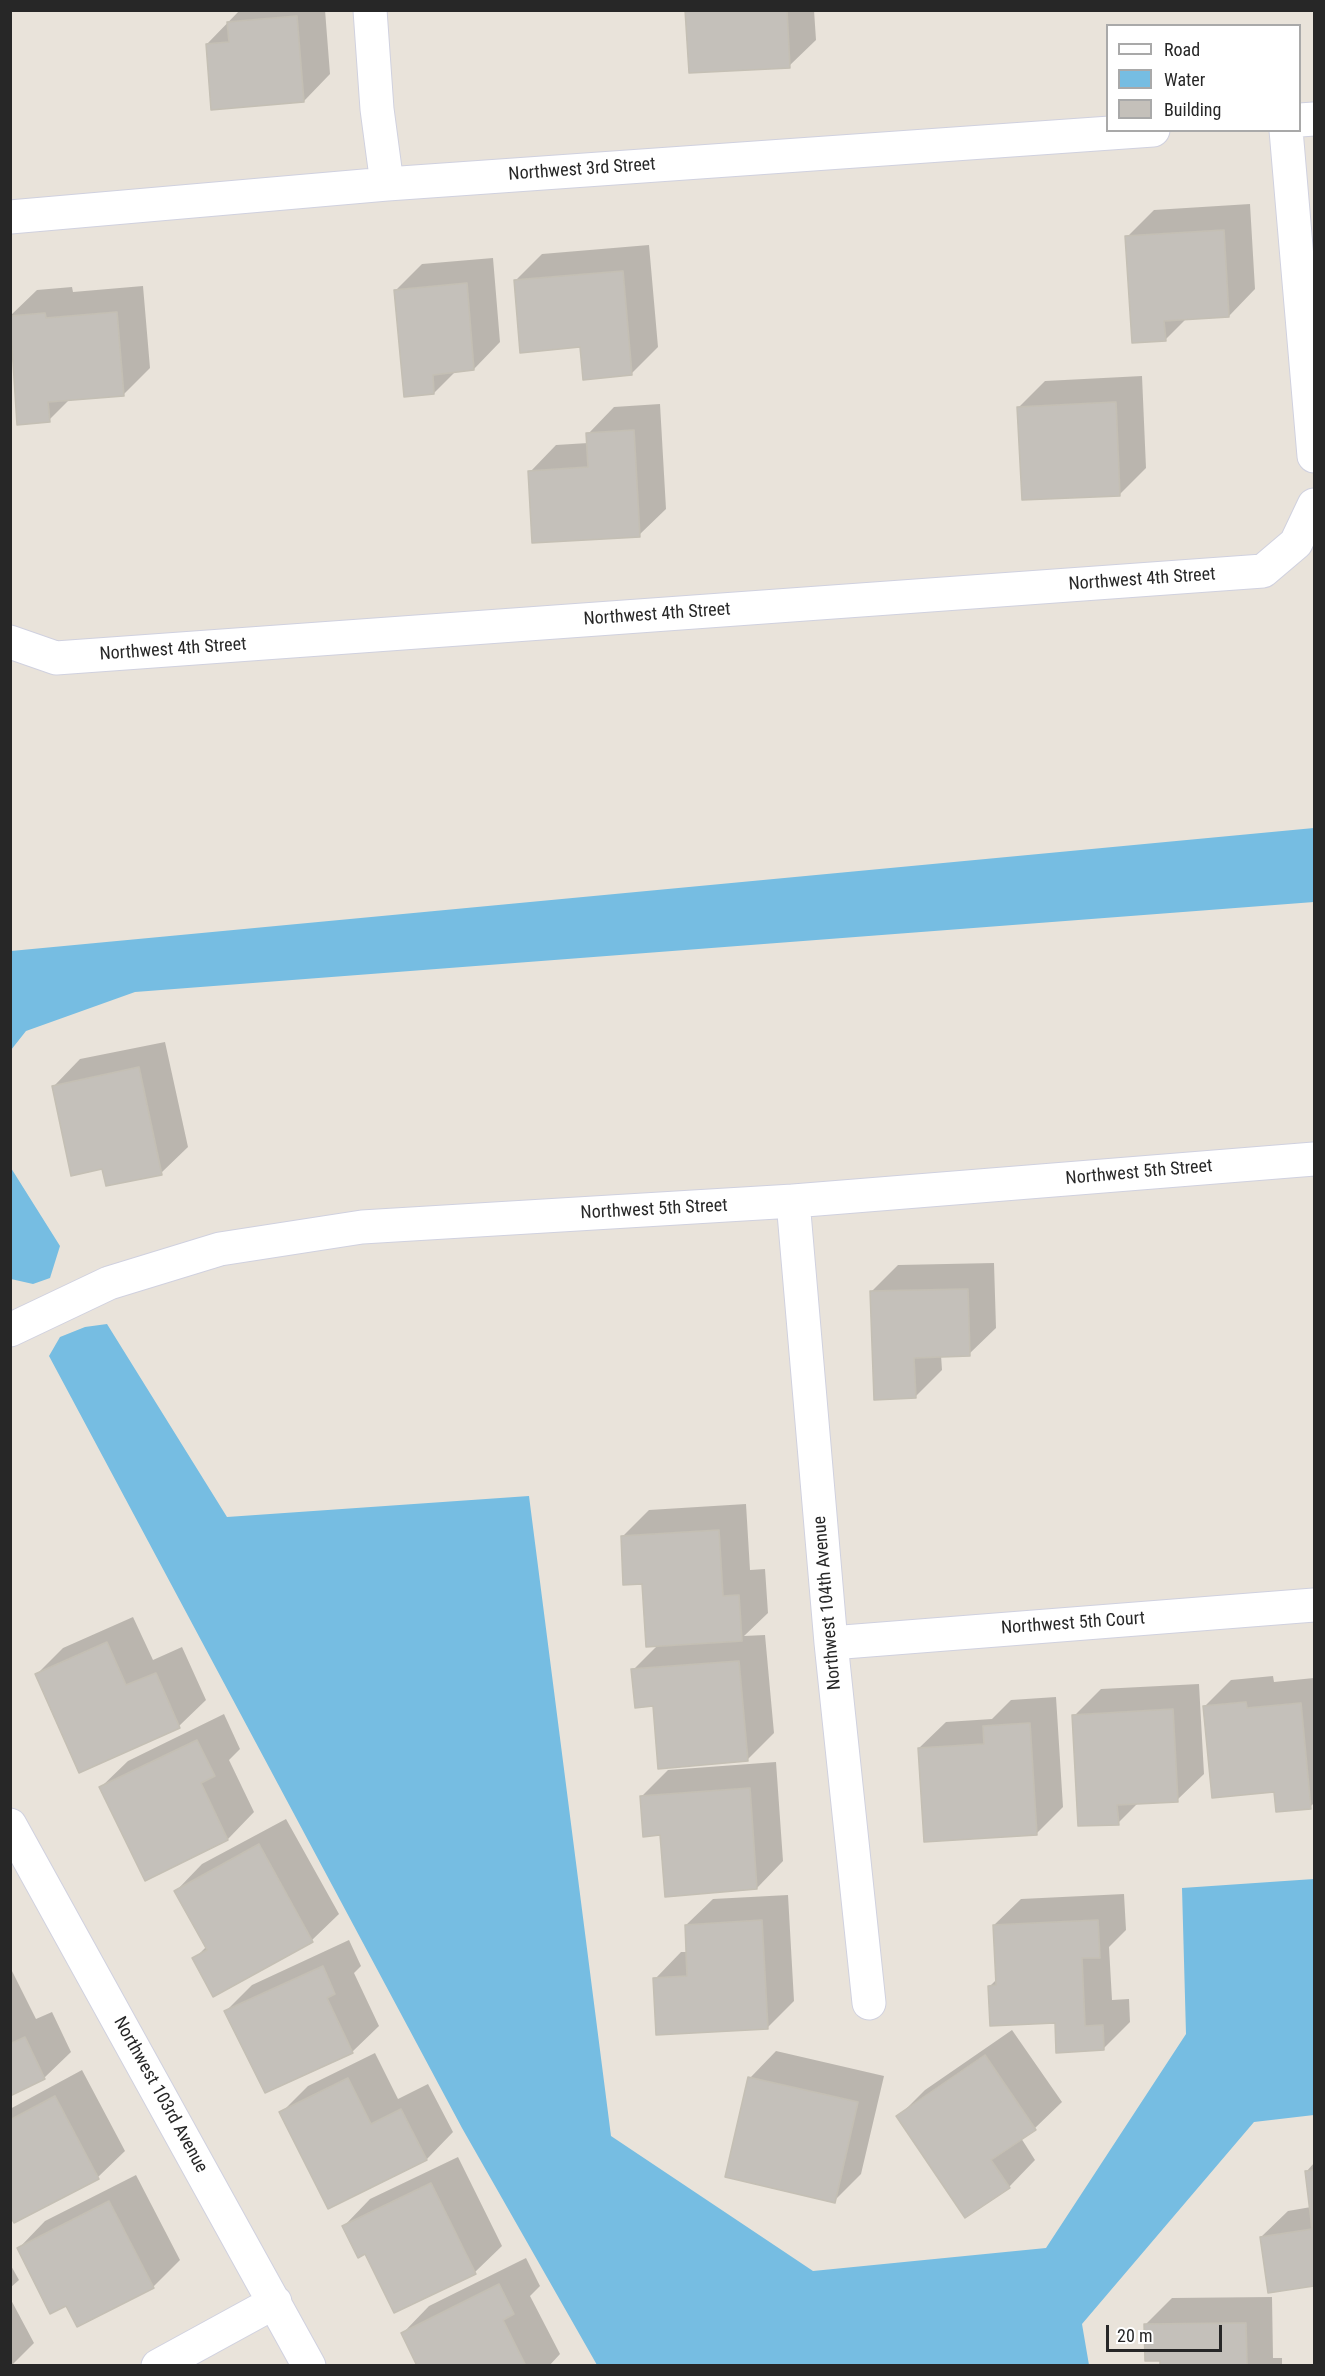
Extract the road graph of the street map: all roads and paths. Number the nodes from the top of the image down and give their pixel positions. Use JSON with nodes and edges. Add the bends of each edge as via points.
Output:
{"nodes":[{"id":1,"x":370,"y":10,"type":"edge"},
{"id":2,"x":1125,"y":132,"type":"edge"},
{"id":3,"x":1286,"y":132,"type":"edge"},
{"id":4,"x":387,"y":184,"type":"junction"},
{"id":5,"x":10,"y":217,"type":"edge"},
{"id":6,"x":1314,"y":456,"type":"edge"},
{"id":7,"x":1314,"y":505,"type":"edge"},
{"id":8,"x":10,"y":642,"type":"edge"},
{"id":9,"x":1314,"y":1158,"type":"edge"},
{"id":10,"x":793,"y":1201,"type":"junction"},
{"id":11,"x":10,"y":1330,"type":"edge"},
{"id":12,"x":1314,"y":1605,"type":"edge"},
{"id":13,"x":831,"y":1642,"type":"junction"},
{"id":14,"x":10,"y":1825,"type":"edge"},
{"id":15,"x":869,"y":2003,"type":"dead end"},
{"id":16,"x":275,"y":2302,"type":"junction"},
{"id":17,"x":158,"y":2366,"type":"edge"},
{"id":18,"x":309,"y":2366,"type":"edge"}],
"edges":[{"from":1,"to":4,"type":"street"},
{"from":2,"to":4,"type":"street","name":"Northwest 3rd Street"},
{"from":3,"to":6,"type":"street"},
{"from":4,"to":5,"type":"street","name":"Northwest 3rd Street"},
{"from":7,"to":8,"type":"street","name":"Northwest 4th Street","via":[[1296,543],[1263,571],[56,658]]},
{"from":9,"to":10,"type":"street","name":"Northwest 5th Street"},
{"from":10,"to":11,"type":"street","name":"Northwest 5th Street","via":[[362,1227],[220,1249],[109,1283]]},
{"from":10,"to":13,"type":"street","name":"Northwest 104th Avenue"},
{"from":12,"to":13,"type":"street","name":"Northwest 5th Court"},
{"from":13,"to":15,"type":"street","name":"Northwest 104th Avenue"},
{"from":14,"to":16,"type":"street","name":"Northwest 103rd Avenue"},
{"from":16,"to":17,"type":"street"},
{"from":16,"to":18,"type":"street","name":"Northwest 103rd Avenue"}]}
